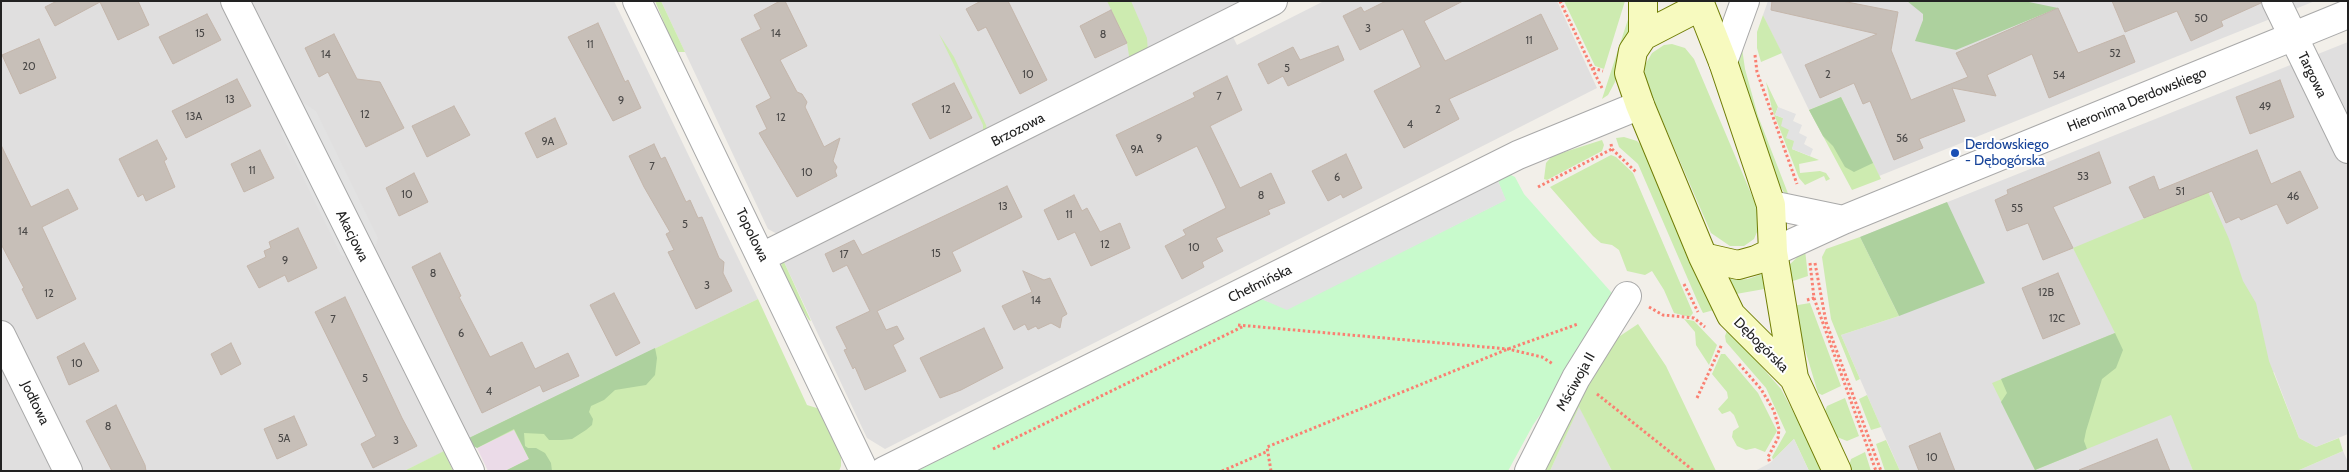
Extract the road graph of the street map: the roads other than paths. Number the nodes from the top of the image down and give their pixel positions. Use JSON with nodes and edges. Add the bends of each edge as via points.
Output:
{"nodes":[{"id":1,"x":235,"y":1,"type":"edge"},
{"id":2,"x":637,"y":1,"type":"edge"},
{"id":3,"x":1272,"y":1,"type":"edge"},
{"id":4,"x":1642,"y":1,"type":"edge"},
{"id":5,"x":1745,"y":1,"type":"edge"},
{"id":6,"x":2276,"y":1,"type":"edge"},
{"id":7,"x":1702,"y":3,"type":"edge"},
{"id":8,"x":2348,"y":14,"type":"edge"},
{"id":9,"x":1643,"y":36,"type":"junction"},
{"id":10,"x":2293,"y":36,"type":"junction"},
{"id":11,"x":1723,"y":62,"type":"junction"},
{"id":12,"x":1640,"y":105,"type":"junction"},
{"id":13,"x":2348,"y":149,"type":"edge"},
{"id":14,"x":1771,"y":205,"type":"junction"},
{"id":15,"x":1843,"y":220,"type":"junction"},
{"id":16,"x":1773,"y":252,"type":"junction"},
{"id":17,"x":762,"y":257,"type":"junction"},
{"id":18,"x":1703,"y":257,"type":"junction"},
{"id":19,"x":1623,"y":302,"type":"road end"},
{"id":20,"x":1,"y":335,"type":"edge"},
{"id":21,"x":1794,"y":378,"type":"junction"},
{"id":22,"x":68,"y":471,"type":"edge"},
{"id":23,"x":470,"y":471,"type":"edge"},
{"id":24,"x":864,"y":471,"type":"edge"},
{"id":25,"x":884,"y":471,"type":"edge"},
{"id":26,"x":1530,"y":471,"type":"edge"},
{"id":27,"x":1837,"y":471,"type":"edge"}],
"edges":[{"from":1,"to":23,"type":"street","name":"Akacjowa"},
{"from":2,"to":17,"type":"street","name":"Topolowa"},
{"from":3,"to":17,"type":"street","name":"Brzozowa"},
{"from":4,"to":9,"type":"main road"},
{"from":5,"to":11,"type":"street"},
{"from":6,"to":10,"type":"street","name":"Targowa"},
{"from":7,"to":9,"type":"main road"},
{"from":7,"to":11,"type":"main road","name":"Dębogórska"},
{"from":8,"to":10,"type":"street","name":"Hieronima Derdowskiego"},
{"from":9,"to":12,"type":"main road","name":"Dębogórska","via":[[1633,51],[1630,73]]},
{"from":10,"to":13,"type":"street","name":"Targowa"},
{"from":10,"to":15,"type":"street","name":"Hieronima Derdowskiego"},
{"from":11,"to":14,"type":"main road","name":"Dębogórska"},
{"from":12,"to":18,"type":"main road","name":"Dębogórska"},
{"from":12,"to":25,"type":"street","name":"Chełmińska","via":[[1518,155]]},
{"from":14,"to":15,"type":"street"},
{"from":14,"to":16,"type":"main road","name":"Dębogórska"},
{"from":15,"to":16,"type":"street","name":"Hieronima Derdowskiego"},
{"from":16,"to":18,"type":"main road","via":[[1738,264]]},
{"from":16,"to":21,"type":"main road","name":"Dębogórska"},
{"from":17,"to":24,"type":"street","name":"Topolowa"},
{"from":18,"to":21,"type":"main road","name":"Dębogórska","via":[[1731,315]]},
{"from":19,"to":26,"type":"street","name":"Mściwoja II","via":[[1576,378]]},
{"from":20,"to":22,"type":"street","name":"Jodłowa"},
{"from":21,"to":27,"type":"main road","name":"Dębogórska"}]}
